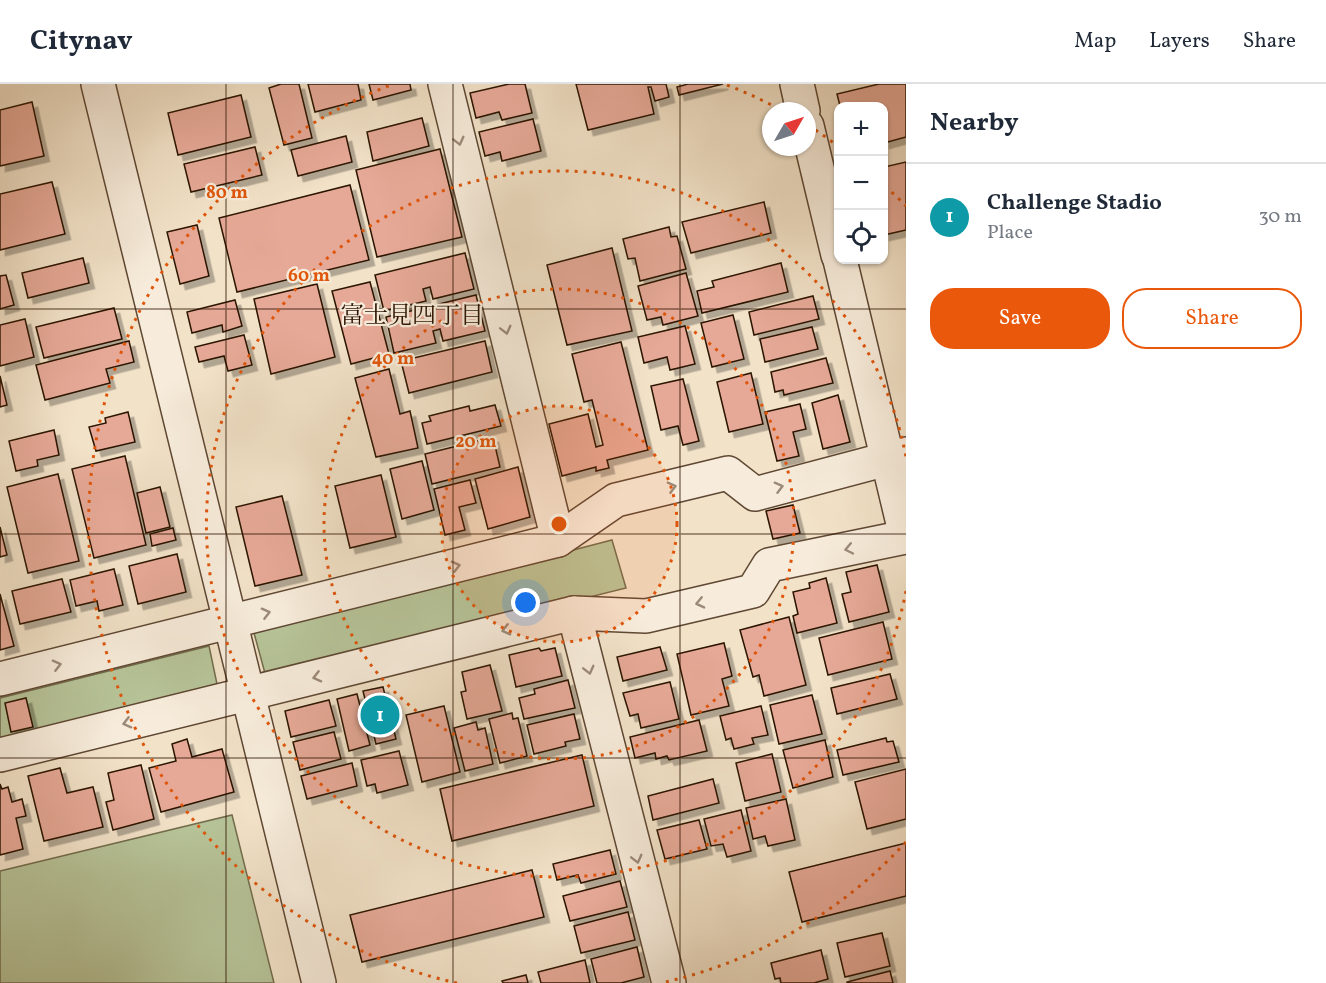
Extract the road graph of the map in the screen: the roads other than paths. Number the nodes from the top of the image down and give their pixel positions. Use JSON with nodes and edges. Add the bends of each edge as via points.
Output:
{"nodes":[{"id":1,"x":98,"y":84,"type":"edge"},
{"id":2,"x":445,"y":84,"type":"edge"},
{"id":3,"x":797,"y":84,"type":"edge"},
{"id":4,"x":801,"y":102,"type":"edge"},
{"id":5,"x":814,"y":156,"type":"edge"},
{"id":6,"x":834,"y":237,"type":"edge"},
{"id":7,"x":841,"y":264,"type":"edge"},
{"id":8,"x":897,"y":456,"type":"edge"},
{"id":9,"x":906,"y":537,"type":"edge"},
{"id":10,"x":558,"y":540,"type":"junction"},
{"id":11,"x":574,"y":613,"type":"junction"},
{"id":12,"x":230,"y":622,"type":"junction"},
{"id":13,"x":0,"y":679,"type":"edge"},
{"id":14,"x":248,"y":694,"type":"junction"},
{"id":15,"x":0,"y":755,"type":"edge"},
{"id":16,"x":319,"y":983,"type":"edge"},
{"id":17,"x":669,"y":983,"type":"edge"}],
"edges":[{"from":1,"to":12,"type":"street"},
{"from":2,"to":10,"type":"street","one_way":true},
{"from":3,"to":4,"type":"street"},
{"from":5,"to":6,"type":"street"},
{"from":7,"to":8,"type":"street"},
{"from":8,"to":9,"type":"street"},
{"from":10,"to":8,"type":"street","one_way":true,"via":[[616,500],[728,473],[755,494]]},
{"from":9,"to":11,"type":"street","one_way":true,"via":[[769,565],[753,591],[657,614]]},
{"from":12,"to":10,"type":"street","one_way":true},
{"from":11,"to":14,"type":"street","one_way":true},
{"from":11,"to":17,"type":"street","one_way":true},
{"from":13,"to":12,"type":"street","one_way":true},
{"from":12,"to":14,"type":"street"},
{"from":14,"to":15,"type":"street","one_way":true},
{"from":14,"to":16,"type":"street"}]}
